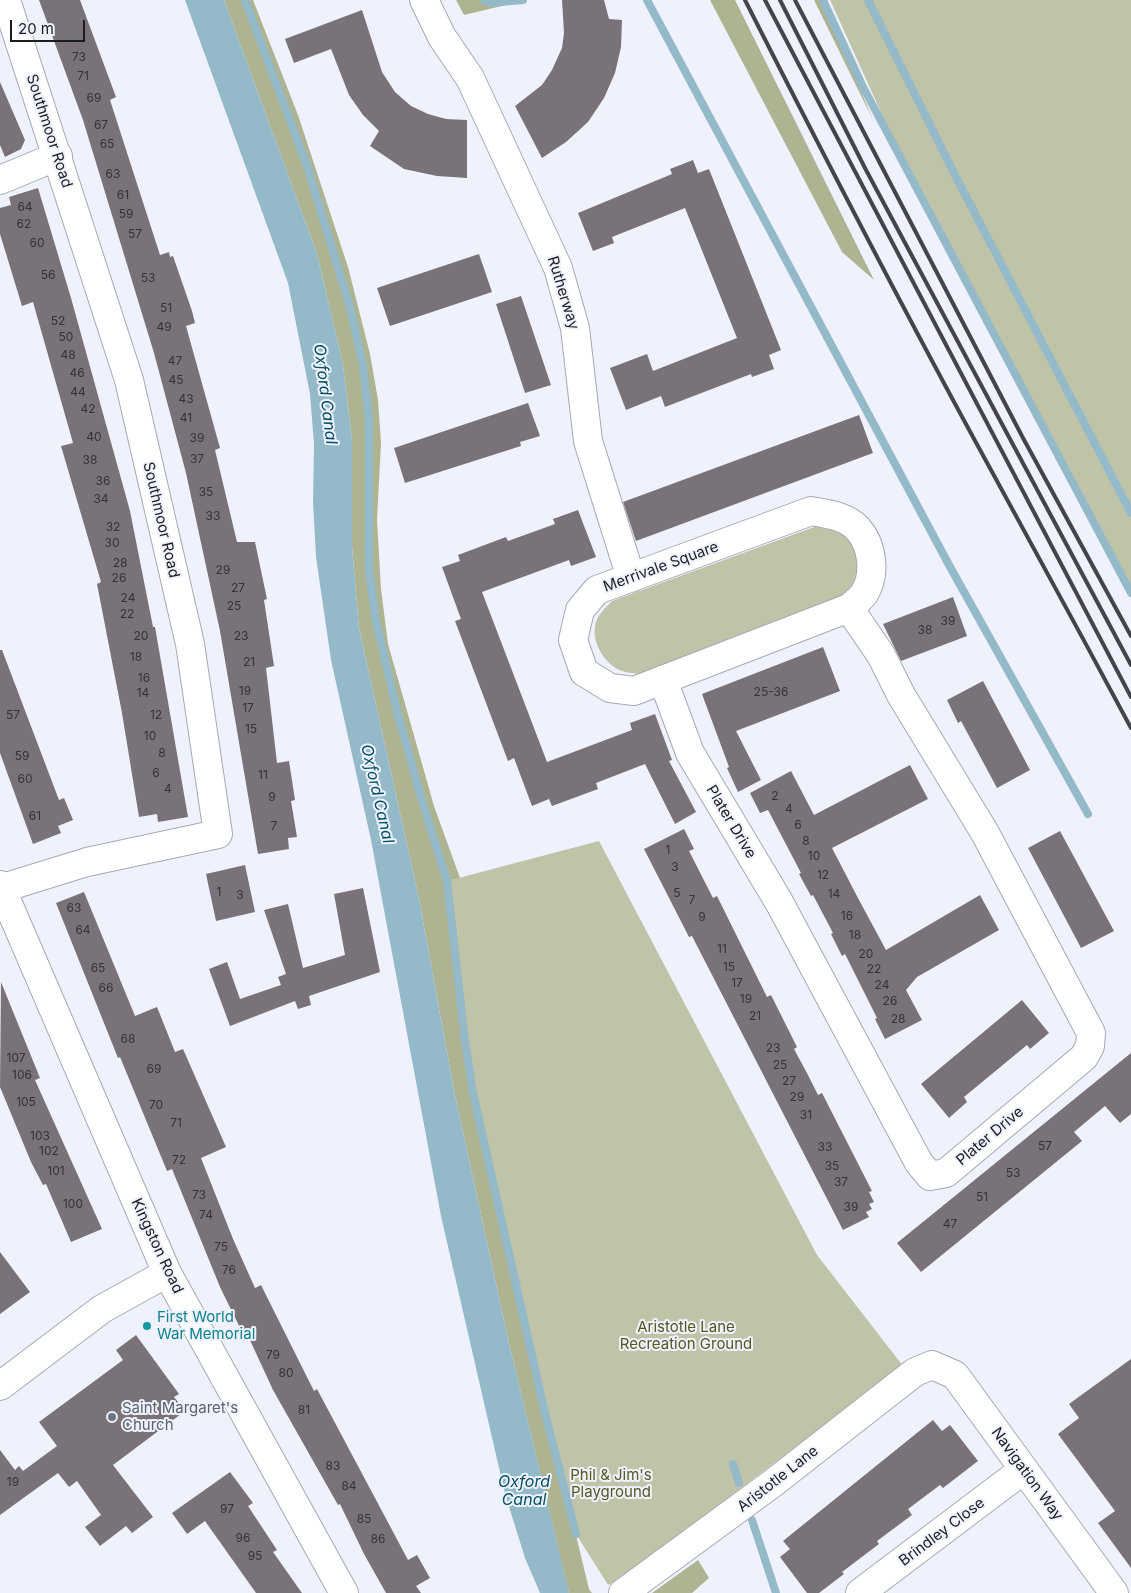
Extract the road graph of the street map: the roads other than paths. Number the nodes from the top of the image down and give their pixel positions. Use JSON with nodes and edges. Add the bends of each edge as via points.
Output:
{"nodes":[{"id":1,"x":6,"y":0,"type":"edge"},
{"id":2,"x":424,"y":0,"type":"edge"},
{"id":3,"x":58,"y":156,"type":"junction"},
{"id":4,"x":0,"y":180,"type":"edge"},
{"id":5,"x":631,"y":578,"type":"junction"},
{"id":6,"x":849,"y":608,"type":"junction"},
{"id":7,"x":663,"y":680,"type":"junction"},
{"id":8,"x":0,"y":888,"type":"edge"},
{"id":9,"x":167,"y":1273,"type":"junction"},
{"id":10,"x":932,"y":1366,"type":"joint"},
{"id":11,"x":0,"y":1386,"type":"edge"},
{"id":12,"x":1023,"y":1470,"type":"junction"},
{"id":13,"x":344,"y":1593,"type":"edge"},
{"id":14,"x":623,"y":1593,"type":"edge"},
{"id":15,"x":860,"y":1593,"type":"edge"},
{"id":16,"x":1114,"y":1593,"type":"edge"}],
"edges":[{"from":1,"to":3,"type":"street","name":"Southmoor Road"},
{"from":2,"to":5,"type":"street","name":"Rutherway","via":[[442,37],[470,78],[558,268],[575,328],[588,441]]},
{"from":3,"to":4,"type":"street"},
{"from":3,"to":8,"type":"street","name":"Southmoor Road","via":[[131,390],[190,644],[218,834],[87,862]]},
{"from":5,"to":6,"type":"street","name":"Merrivale Square","via":[[812,512],[836,515],[858,528],[870,550],[871,576],[863,595]]},
{"from":5,"to":7,"type":"street","name":"Merrivale Square","via":[[597,590],[580,610],[573,640],[584,672],[610,688],[634,691]]},
{"from":6,"to":7,"type":"street","name":"Merrivale Square"},
{"from":6,"to":7,"type":"street","name":"Plater Drive","via":[[881,655],[901,695],[985,833],[1091,1033],[1090,1046],[1084,1057],[946,1173],[930,1176],[919,1163],[779,902],[690,753]]},
{"from":8,"to":9,"type":"street","name":"Kingston Road"},
{"from":9,"to":11,"type":"street","via":[[102,1309]]},
{"from":9,"to":13,"type":"street","name":"Kingston Road"},
{"from":10,"to":12,"type":"street","name":"Navigation Way","via":[[956,1375]]},
{"from":10,"to":14,"type":"street","name":"Aristotle Lane","via":[[915,1372],[773,1483]]},
{"from":12,"to":15,"type":"street","name":"Brindley Close"},
{"from":12,"to":16,"type":"street","name":"Navigation Way"}]}
